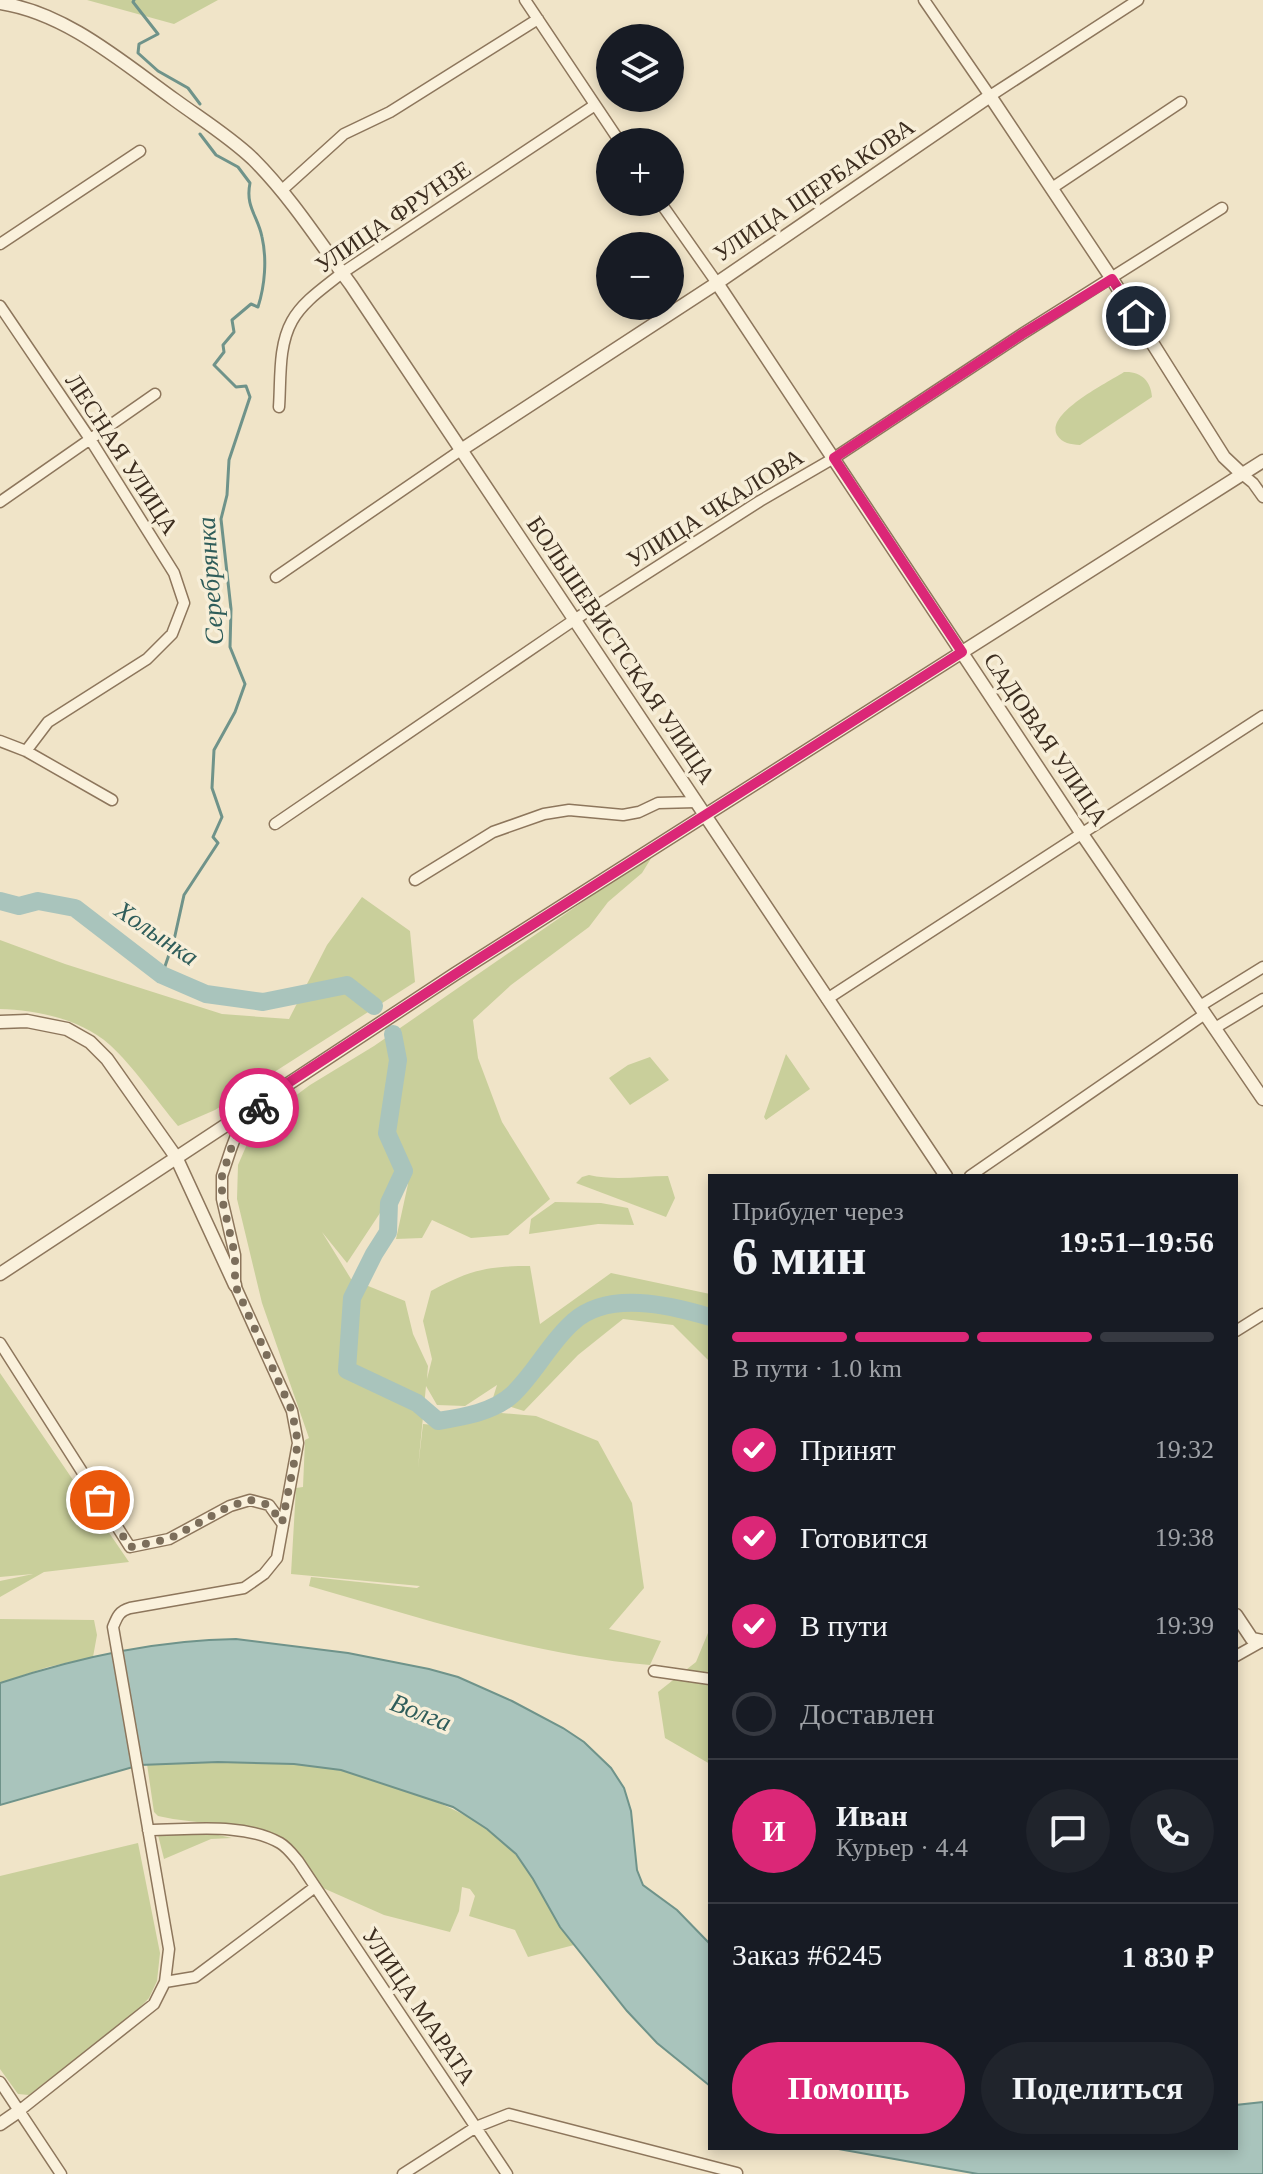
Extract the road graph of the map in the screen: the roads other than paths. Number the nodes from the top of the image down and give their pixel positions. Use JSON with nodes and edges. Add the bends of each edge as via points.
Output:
{"nodes":[{"id":1,"x":525,"y":0,"type":"edge"},
{"id":2,"x":924,"y":0,"type":"edge"},
{"id":3,"x":1138,"y":0,"type":"edge"},
{"id":4,"x":0,"y":3,"type":"edge"},
{"id":5,"x":538,"y":19,"type":"junction"},
{"id":6,"x":990,"y":96,"type":"junction"},
{"id":7,"x":1181,"y":102,"type":"dead end"},
{"id":8,"x":595,"y":105,"type":"junction"},
{"id":9,"x":611,"y":128,"type":"edge"},
{"id":10,"x":140,"y":151,"type":"dead end"},
{"id":11,"x":1052,"y":188,"type":"junction"},
{"id":12,"x":281,"y":191,"type":"junction"},
{"id":13,"x":1222,"y":208,"type":"dead end"},
{"id":14,"x":670,"y":216,"type":"edge"},
{"id":15,"x":0,"y":244,"type":"edge"},
{"id":16,"x":342,"y":273,"type":"junction"},
{"id":17,"x":1112,"y":279,"type":"junction"},
{"id":18,"x":717,"y":283,"type":"junction"},
{"id":19,"x":0,"y":306,"type":"edge"},
{"id":20,"x":155,"y":394,"type":"dead end"},
{"id":21,"x":279,"y":407,"type":"dead end"},
{"id":22,"x":90,"y":439,"type":"junction"},
{"id":23,"x":461,"y":450,"type":"junction"},
{"id":24,"x":834,"y":458,"type":"junction"},
{"id":25,"x":1263,"y":461,"type":"edge"},
{"id":26,"x":1242,"y":474,"type":"junction"},
{"id":27,"x":1263,"y":497,"type":"edge"},
{"id":28,"x":0,"y":502,"type":"edge"},
{"id":29,"x":276,"y":577,"type":"dead end"},
{"id":30,"x":574,"y":620,"type":"junction"},
{"id":31,"x":962,"y":652,"type":"junction"},
{"id":32,"x":1263,"y":716,"type":"edge"},
{"id":33,"x":0,"y":741,"type":"edge"},
{"id":34,"x":26,"y":751,"type":"junction"},
{"id":35,"x":112,"y":800,"type":"dead end"},
{"id":36,"x":696,"y":802,"type":"junction"},
{"id":37,"x":704,"y":815,"type":"junction"},
{"id":38,"x":275,"y":824,"type":"dead end"},
{"id":39,"x":1082,"y":834,"type":"junction"},
{"id":40,"x":415,"y":880,"type":"dead end"},
{"id":41,"x":1263,"y":967,"type":"edge"},
{"id":42,"x":827,"y":999,"type":"junction"},
{"id":43,"x":1263,"y":999,"type":"edge"},
{"id":44,"x":1203,"y":1010,"type":"junction"},
{"id":45,"x":0,"y":1022,"type":"edge"},
{"id":46,"x":1215,"y":1028,"type":"junction"},
{"id":47,"x":282,"y":1087,"type":"junction"},
{"id":48,"x":1263,"y":1099,"type":"edge"},
{"id":49,"x":176,"y":1157,"type":"junction"},
{"id":50,"x":945,"y":1174,"type":"edge"},
{"id":51,"x":973,"y":1174,"type":"edge"},
{"id":52,"x":0,"y":1274,"type":"edge"},
{"id":53,"x":235,"y":1285,"type":"junction"},
{"id":54,"x":1263,"y":1314,"type":"edge"},
{"id":55,"x":1238,"y":1330,"type":"edge"},
{"id":56,"x":0,"y":1343,"type":"edge"},
{"id":57,"x":282,"y":1523,"type":"junction"},
{"id":58,"x":1238,"y":1618,"type":"edge"},
{"id":59,"x":1262,"y":1642,"type":"edge"},
{"id":60,"x":1238,"y":1655,"type":"edge"},
{"id":61,"x":654,"y":1671,"type":"dead end"},
{"id":62,"x":708,"y":1679,"type":"edge"},
{"id":63,"x":148,"y":1830,"type":"junction"},
{"id":64,"x":315,"y":1887,"type":"junction"},
{"id":65,"x":165,"y":1982,"type":"junction"},
{"id":66,"x":0,"y":2082,"type":"edge"},
{"id":67,"x":19,"y":2111,"type":"junction"},
{"id":68,"x":0,"y":2124,"type":"edge"},
{"id":69,"x":476,"y":2127,"type":"junction"},
{"id":70,"x":737,"y":2173,"type":"edge"},
{"id":71,"x":61,"y":2174,"type":"edge"},
{"id":72,"x":403,"y":2174,"type":"edge"},
{"id":73,"x":507,"y":2174,"type":"edge"}],
"edges":[{"from":1,"to":5,"type":"street"},
{"from":2,"to":6,"type":"street"},
{"from":3,"to":6,"type":"street","name":"УЛИЦА ЩЕРБАКОВА"},
{"from":4,"to":12,"type":"street","name":"БОЛЬШЕВИСТСКАЯ УЛИЦА","via":[[31,9],[84,37],[226,137]]},
{"from":5,"to":8,"type":"street"},
{"from":5,"to":12,"type":"street","via":[[390,112],[344,134]]},
{"from":6,"to":11,"type":"street"},
{"from":6,"to":18,"type":"street","name":"УЛИЦА ЩЕРБАКОВА"},
{"from":7,"to":11,"type":"street"},
{"from":8,"to":9,"type":"street"},
{"from":8,"to":16,"type":"street","name":"УЛИЦА ФРУНЗЕ"},
{"from":10,"to":15,"type":"street"},
{"from":11,"to":17,"type":"street"},
{"from":12,"to":16,"type":"street","name":"БОЛЬШЕВИСТСКАЯ УЛИЦА"},
{"from":13,"to":17,"type":"street","name":"УЛИЦА ЧКАЛОВА"},
{"from":14,"to":18,"type":"street","name":"САДОВАЯ УЛИЦА"},
{"from":16,"to":21,"type":"street","name":"УЛИЦА ФРУНЗЕ","via":[[293,321],[283,348]]},
{"from":16,"to":23,"type":"street","name":"БОЛЬШЕВИСТСКАЯ УЛИЦА"},
{"from":17,"to":24,"type":"street","name":"УЛИЦА ЧКАЛОВА"},
{"from":17,"to":26,"type":"street","via":[[1224,457]]},
{"from":18,"to":23,"type":"street","name":"УЛИЦА ЩЕРБАКОВА"},
{"from":18,"to":24,"type":"street","name":"САДОВАЯ УЛИЦА"},
{"from":19,"to":22,"type":"street","name":"ЛЕСНАЯ УЛИЦА"},
{"from":20,"to":22,"type":"street"},
{"from":22,"to":28,"type":"street"},
{"from":22,"to":34,"type":"street","name":"ЛЕСНАЯ УЛИЦА","via":[[174,573],[184,603],[172,634],[147,659],[48,722]]},
{"from":23,"to":29,"type":"street","name":"УЛИЦА ЩЕРБАКОВА"},
{"from":23,"to":30,"type":"street","name":"БОЛЬШЕВИСТСКАЯ УЛИЦА"},
{"from":24,"to":30,"type":"street","name":"УЛИЦА ЧКАЛОВА"},
{"from":24,"to":31,"type":"street","name":"САДОВАЯ УЛИЦА"},
{"from":25,"to":26,"type":"street"},
{"from":26,"to":27,"type":"street"},
{"from":26,"to":31,"type":"street"},
{"from":30,"to":36,"type":"street","name":"БОЛЬШЕВИСТСКАЯ УЛИЦА"},
{"from":30,"to":38,"type":"street","name":"УЛИЦА ЧКАЛОВА"},
{"from":31,"to":37,"type":"street"},
{"from":31,"to":39,"type":"street","name":"САДОВАЯ УЛИЦА"},
{"from":32,"to":39,"type":"street"},
{"from":33,"to":34,"type":"street"},
{"from":34,"to":35,"type":"street"},
{"from":36,"to":37,"type":"street","name":"БОЛЬШЕВИСТСКАЯ УЛИЦА"},
{"from":36,"to":40,"type":"street","via":[[658,803],[623,815],[569,810],[544,814],[493,832]]},
{"from":37,"to":42,"type":"street","name":"БОЛЬШЕВИСТСКАЯ УЛИЦА"},
{"from":37,"to":47,"type":"street"},
{"from":39,"to":42,"type":"street"},
{"from":39,"to":44,"type":"street","name":"САДОВАЯ УЛИЦА"},
{"from":41,"to":44,"type":"street"},
{"from":42,"to":50,"type":"street","name":"БОЛЬШЕВИСТСКАЯ УЛИЦА"},
{"from":43,"to":46,"type":"street"},
{"from":44,"to":46,"type":"street","name":"САДОВАЯ УЛИЦА"},
{"from":44,"to":51,"type":"street"},
{"from":45,"to":49,"type":"street","via":[[47,1024],[90,1042]]},
{"from":46,"to":48,"type":"street","name":"САДОВАЯ УЛИЦА"},
{"from":47,"to":49,"type":"street"},
{"from":47,"to":53,"type":"street","via":[[237,1133],[222,1176]]},
{"from":49,"to":52,"type":"street"},
{"from":49,"to":53,"type":"street"},
{"from":53,"to":57,"type":"street","via":[[292,1411],[298,1443]]},
{"from":54,"to":55,"type":"street"},
{"from":56,"to":57,"type":"street","via":[[130,1547],[169,1539],[250,1500],[269,1505]]},
{"from":57,"to":63,"type":"street","via":[[277,1558],[244,1588],[122,1610],[113,1627]]},
{"from":58,"to":59,"type":"street","via":[[1252,1639]]},
{"from":59,"to":60,"type":"street"},
{"from":61,"to":62,"type":"street"},
{"from":63,"to":64,"type":"street","name":"УЛИЦА МАРАТА","via":[[225,1829],[283,1844]]},
{"from":63,"to":65,"type":"street","via":[[169,1949]]},
{"from":64,"to":65,"type":"street","via":[[195,1977]]},
{"from":64,"to":69,"type":"street","name":"УЛИЦА МАРАТА"},
{"from":65,"to":67,"type":"street","via":[[154,2004],[136,2021]]},
{"from":66,"to":67,"type":"street"},
{"from":67,"to":68,"type":"street"},
{"from":67,"to":71,"type":"street"},
{"from":69,"to":70,"type":"street","via":[[509,2114]]},
{"from":69,"to":72,"type":"street"},
{"from":69,"to":73,"type":"street","name":"УЛИЦА МАРАТА"}]}
